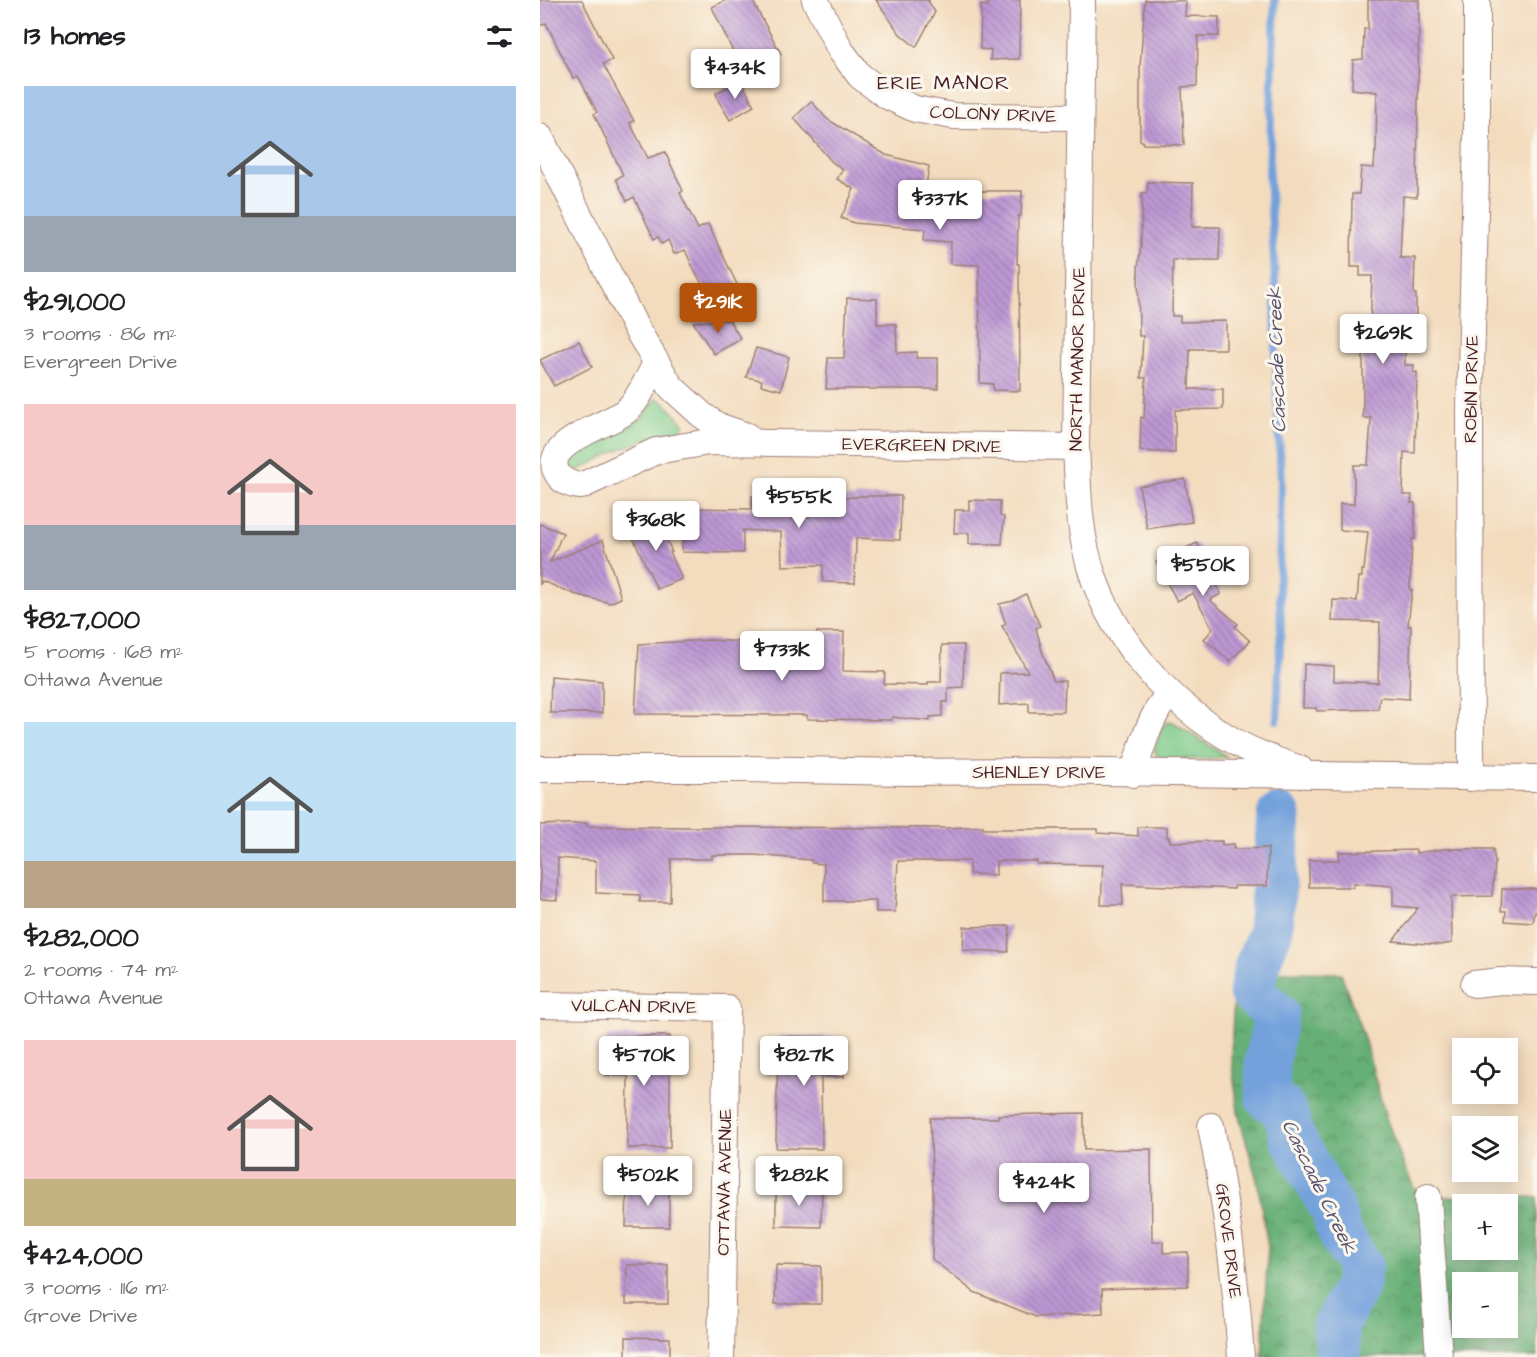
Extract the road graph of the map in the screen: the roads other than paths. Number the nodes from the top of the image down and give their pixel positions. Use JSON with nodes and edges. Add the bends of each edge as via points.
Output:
{"nodes":[{"id":1,"x":815,"y":0,"type":"edge"},
{"id":2,"x":1082,"y":0,"type":"edge"},
{"id":3,"x":1477,"y":0,"type":"edge"},
{"id":4,"x":1080,"y":117,"type":"junction"},
{"id":5,"x":540,"y":137,"type":"edge"},
{"id":6,"x":656,"y":364,"type":"junction"},
{"id":7,"x":768,"y":442,"type":"junction"},
{"id":8,"x":1076,"y":447,"type":"junction"},
{"id":9,"x":1169,"y":693,"type":"junction"},
{"id":10,"x":540,"y":769,"type":"edge"},
{"id":11,"x":1133,"y":774,"type":"junction"},
{"id":12,"x":1314,"y":774,"type":"junction"},
{"id":13,"x":1471,"y":778,"type":"junction"},
{"id":14,"x":1537,"y":778,"type":"edge"},
{"id":15,"x":1537,"y":982,"type":"edge"},
{"id":16,"x":1474,"y":984,"type":"dead end"},
{"id":17,"x":540,"y":1005,"type":"edge"},
{"id":18,"x":727,"y":1008,"type":"joint"},
{"id":19,"x":1211,"y":1126,"type":"dead end"},
{"id":20,"x":1428,"y":1197,"type":"dead end"},
{"id":21,"x":721,"y":1357,"type":"edge"},
{"id":22,"x":1241,"y":1357,"type":"edge"},
{"id":23,"x":1439,"y":1357,"type":"edge"}],
"edges":[{"from":1,"to":4,"type":"street","name":"COLONY DRIVE","via":[[841,51],[860,76],[915,109],[953,116]]},
{"from":2,"to":4,"type":"street","name":"NORTH MANOR DRIVE"},
{"from":3,"to":13,"type":"street","name":"ROBIN DRIVE","via":[[1470,409]]},
{"from":4,"to":8,"type":"street","name":"NORTH MANOR DRIVE"},
{"from":5,"to":6,"type":"street","name":"EVERGREEN DRIVE"},
{"from":6,"to":7,"type":"street","name":"EVERGREEN DRIVE","via":[[671,387],[702,415],[718,426]]},
{"from":6,"to":7,"type":"street","name":"EVERGREEN DRIVE","via":[[625,412],[565,443],[556,453],[555,471],[560,478],[580,486],[674,447],[709,442]]},
{"from":7,"to":8,"type":"street","name":"EVERGREEN DRIVE"},
{"from":8,"to":9,"type":"street","name":"NORTH MANOR DRIVE","via":[[1079,516],[1096,584],[1107,611],[1134,652]]},
{"from":9,"to":11,"type":"street","via":[[1150,725]]},
{"from":9,"to":12,"type":"street","name":"NORTH MANOR DRIVE","via":[[1241,745]]},
{"from":10,"to":11,"type":"street","name":"SHENLEY DRIVE"},
{"from":11,"to":12,"type":"street","name":"SHENLEY DRIVE"},
{"from":12,"to":13,"type":"street","name":"SHENLEY DRIVE"},
{"from":13,"to":14,"type":"street","name":"SHENLEY DRIVE"},
{"from":15,"to":16,"type":"street"},
{"from":17,"to":18,"type":"street","name":"VULCAN DRIVE"},
{"from":18,"to":21,"type":"street","name":"OTTAWA AVENUE"},
{"from":19,"to":22,"type":"street","name":"GROVE DRIVE","via":[[1225,1200]]},
{"from":20,"to":23,"type":"street"}]}
